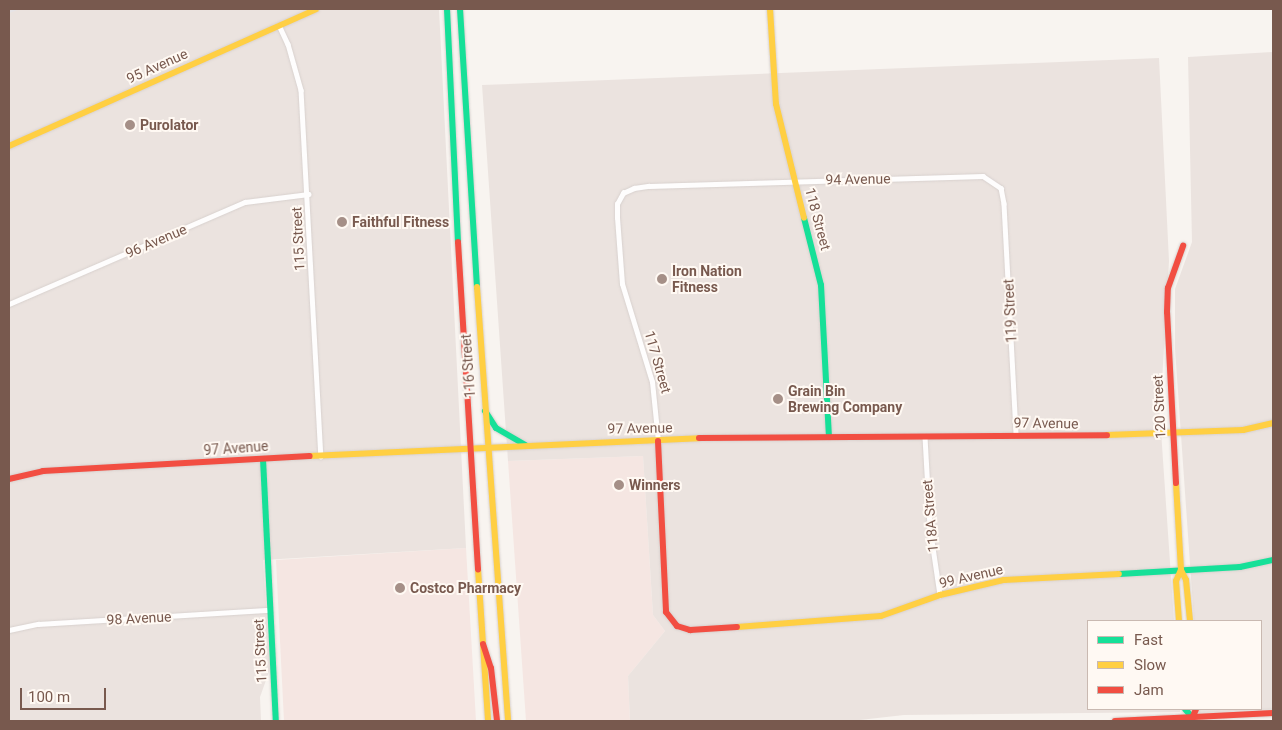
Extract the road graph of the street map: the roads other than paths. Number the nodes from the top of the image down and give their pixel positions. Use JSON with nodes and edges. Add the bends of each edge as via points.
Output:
{"nodes":[{"id":1,"x":316,"y":9,"type":"edge"},
{"id":2,"x":447,"y":9,"type":"edge"},
{"id":3,"x":460,"y":9,"type":"edge"},
{"id":4,"x":770,"y":9,"type":"edge"},
{"id":5,"x":279,"y":25,"type":"junction"},
{"id":6,"x":9,"y":146,"type":"edge"},
{"id":7,"x":794,"y":180,"type":"junction"},
{"id":8,"x":1001,"y":188,"type":"joint"},
{"id":9,"x":308,"y":194,"type":"junction"},
{"id":10,"x":623,"y":194,"type":"joint"},
{"id":11,"x":1183,"y":246,"type":"dead end"},
{"id":12,"x":9,"y":304,"type":"edge"},
{"id":13,"x":484,"y":408,"type":"junction"},
{"id":14,"x":1273,"y":423,"type":"edge"},
{"id":15,"x":1016,"y":435,"type":"junction"},
{"id":16,"x":1172,"y":435,"type":"junction"},
{"id":17,"x":828,"y":437,"type":"junction"},
{"id":18,"x":925,"y":437,"type":"junction"},
{"id":19,"x":658,"y":441,"type":"junction"},
{"id":20,"x":526,"y":445,"type":"junction"},
{"id":21,"x":486,"y":446,"type":"junction"},
{"id":22,"x":470,"y":447,"type":"junction"},
{"id":23,"x":321,"y":456,"type":"junction"},
{"id":24,"x":262,"y":459,"type":"junction"},
{"id":25,"x":9,"y":479,"type":"edge"},
{"id":26,"x":1273,"y":560,"type":"edge"},
{"id":27,"x":1181,"y":570,"type":"junction"},
{"id":28,"x":940,"y":595,"type":"junction"},
{"id":29,"x":270,"y":610,"type":"junction"},
{"id":30,"x":1179,"y":620,"type":"edge"},
{"id":31,"x":1190,"y":620,"type":"edge"},
{"id":32,"x":678,"y":626,"type":"joint"},
{"id":33,"x":9,"y":630,"type":"edge"},
{"id":34,"x":483,"y":644,"type":"junction"},
{"id":35,"x":1273,"y":713,"type":"edge"},
{"id":36,"x":1189,"y":720,"type":"edge"},
{"id":37,"x":276,"y":721,"type":"edge"},
{"id":38,"x":488,"y":721,"type":"edge"},
{"id":39,"x":497,"y":721,"type":"edge"},
{"id":40,"x":508,"y":721,"type":"edge"},
{"id":41,"x":1115,"y":721,"type":"edge"}],
"edges":[{"from":1,"to":5,"type":"street","name":"95 Avenue"},
{"from":2,"to":22,"type":"street","name":"116 Street"},
{"from":3,"to":13,"type":"street","name":"116 Street"},
{"from":4,"to":7,"type":"street","name":"118 Street","via":[[776,104]]},
{"from":5,"to":6,"type":"street","name":"95 Avenue"},
{"from":5,"to":9,"type":"street","name":"115 Street","via":[[288,44],[300,90]]},
{"from":7,"to":8,"type":"street","name":"94 Avenue","via":[[983,176]]},
{"from":7,"to":10,"type":"street","name":"94 Avenue","via":[[650,186],[634,188]]},
{"from":7,"to":17,"type":"street","name":"118 Street","via":[[820,286]]},
{"from":8,"to":15,"type":"street","name":"119 Street"},
{"from":9,"to":12,"type":"street","name":"96 Avenue","via":[[245,202]]},
{"from":9,"to":23,"type":"street","name":"115 Street"},
{"from":10,"to":19,"type":"street","name":"117 Street","via":[[617,218],[622,284],[652,382]]},
{"from":11,"to":16,"type":"street","name":"120 Street","via":[[1168,288]]},
{"from":13,"to":20,"type":"street","via":[[496,428]]},
{"from":13,"to":21,"type":"street","name":"116 Street"},
{"from":14,"to":16,"type":"street","name":"97 Avenue","via":[[1243,430]]},
{"from":15,"to":16,"type":"street","name":"97 Avenue"},
{"from":15,"to":18,"type":"street","name":"97 Avenue"},
{"from":16,"to":27,"type":"street","name":"120 Street"},
{"from":17,"to":18,"type":"street","name":"97 Avenue"},
{"from":17,"to":19,"type":"street","name":"97 Avenue"},
{"from":18,"to":28,"type":"street","name":"118A Street","via":[[930,527]]},
{"from":19,"to":20,"type":"street","name":"97 Avenue"},
{"from":19,"to":32,"type":"street","name":"117 Street","via":[[664,598],[669,618]]},
{"from":20,"to":21,"type":"street","name":"97 Avenue"},
{"from":21,"to":22,"type":"street","name":"97 Avenue"},
{"from":21,"to":40,"type":"street","name":"116 Street","via":[[501,600]]},
{"from":22,"to":23,"type":"street","name":"97 Avenue"},
{"from":22,"to":34,"type":"street","name":"116 Street"},
{"from":23,"to":24,"type":"street","name":"97 Avenue"},
{"from":24,"to":25,"type":"street","name":"97 Avenue","via":[[43,471]]},
{"from":24,"to":29,"type":"street","name":"115 Street"},
{"from":26,"to":27,"type":"street","name":"99 Avenue"},
{"from":27,"to":28,"type":"street","name":"99 Avenue","via":[[1004,580]]},
{"from":27,"to":30,"type":"street","name":"120 Street","via":[[1176,581]]},
{"from":27,"to":31,"type":"street","name":"120 Street","via":[[1186,580]]},
{"from":28,"to":32,"type":"street","name":"99 Avenue","via":[[881,616],[838,622],[706,630]]},
{"from":29,"to":33,"type":"street","name":"98 Avenue","via":[[38,624]]},
{"from":29,"to":37,"type":"street","name":"115 Street"},
{"from":34,"to":38,"type":"street","name":"116 Street"},
{"from":34,"to":39,"type":"street","via":[[491,668]]},
{"from":35,"to":36,"type":"street"},
{"from":36,"to":41,"type":"street"}]}
